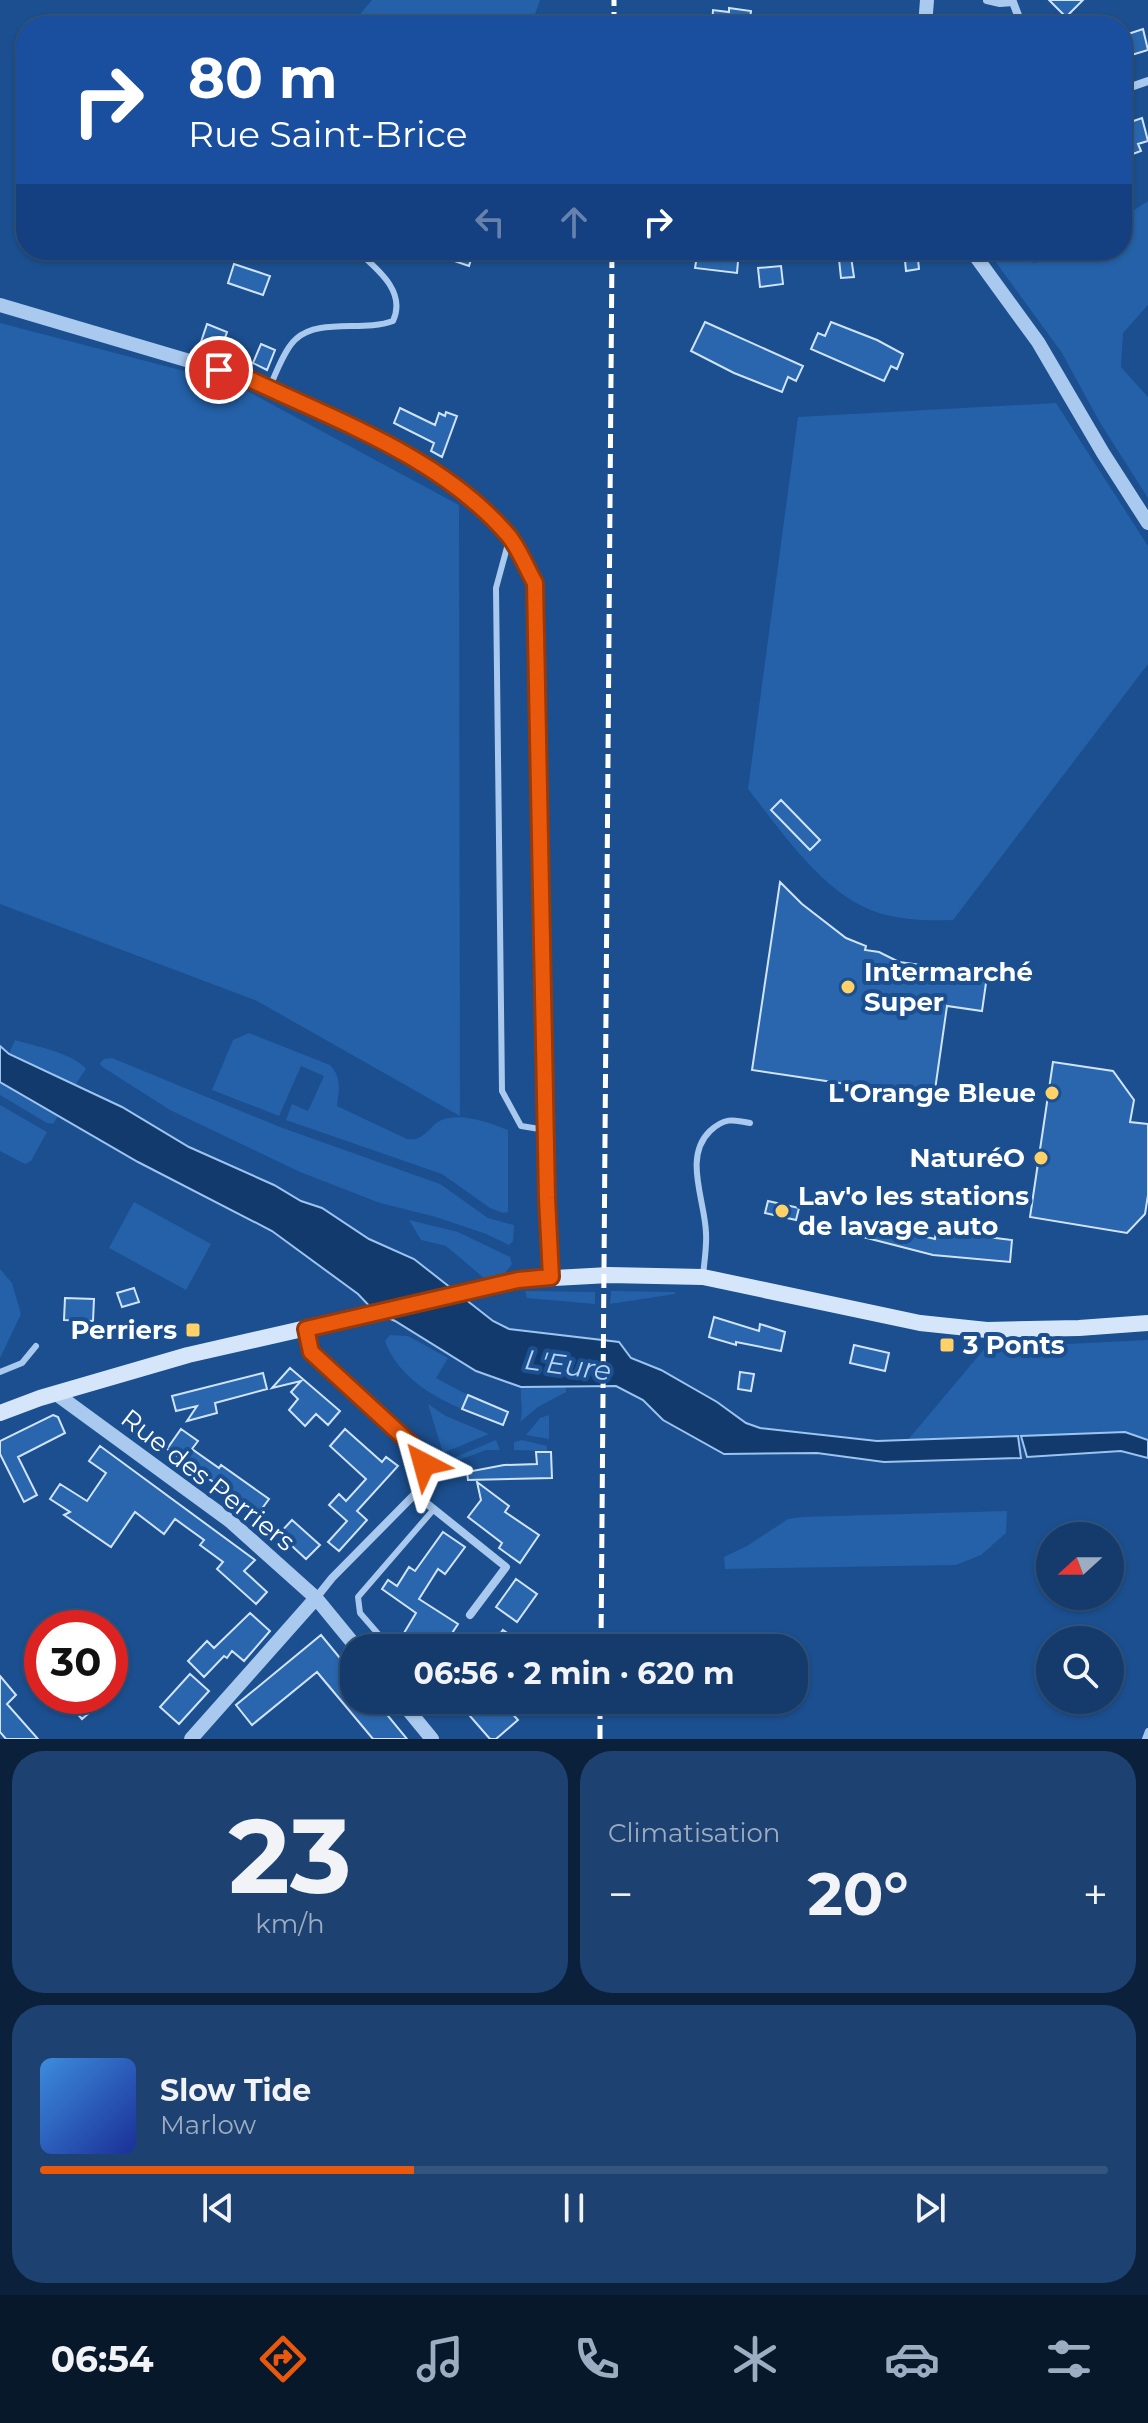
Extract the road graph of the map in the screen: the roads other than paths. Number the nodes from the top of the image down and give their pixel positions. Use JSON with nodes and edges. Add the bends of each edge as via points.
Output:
{"nodes":[{"id":1,"x":987,"y":0,"type":"edge"},
{"id":2,"x":1014,"y":1,"type":"edge"},
{"id":3,"x":367,"y":260,"type":"edge"},
{"id":4,"x":978,"y":260,"type":"edge"},
{"id":5,"x":0,"y":305,"type":"edge"},
{"id":6,"x":269,"y":389,"type":"junction"},
{"id":7,"x":1148,"y":523,"type":"edge"},
{"id":8,"x":510,"y":537,"type":"junction"},
{"id":9,"x":750,"y":1123,"type":"dead end"},
{"id":10,"x":546,"y":1130,"type":"junction"},
{"id":11,"x":551,"y":1277,"type":"junction"},
{"id":12,"x":703,"y":1277,"type":"junction"},
{"id":13,"x":1148,"y":1323,"type":"edge"},
{"id":14,"x":306,"y":1329,"type":"junction"},
{"id":15,"x":36,"y":1346,"type":"dead end"},
{"id":16,"x":0,"y":1372,"type":"edge"},
{"id":17,"x":55,"y":1393,"type":"junction"},
{"id":18,"x":0,"y":1413,"type":"edge"},
{"id":19,"x":415,"y":1494,"type":"junction"},
{"id":20,"x":434,"y":1509,"type":"junction"},
{"id":21,"x":316,"y":1598,"type":"junction"},
{"id":22,"x":470,"y":1615,"type":"dead end"},
{"id":23,"x":346,"y":1634,"type":"edge"},
{"id":24,"x":378,"y":1634,"type":"edge"},
{"id":25,"x":411,"y":1714,"type":"edge"},
{"id":26,"x":1148,"y":1731,"type":"edge"},
{"id":27,"x":191,"y":1739,"type":"edge"},
{"id":28,"x":432,"y":1739,"type":"edge"},
{"id":29,"x":1145,"y":1739,"type":"edge"}],
"edges":[{"from":1,"to":2,"type":"street"},
{"from":3,"to":6,"type":"lane","via":[[396,295],[393,321],[378,327],[312,329],[294,340]]},
{"from":4,"to":7,"type":"street","via":[[1038,342]]},
{"from":5,"to":6,"type":"street"},
{"from":6,"to":8,"type":"street","via":[[404,453],[469,496]]},
{"from":8,"to":10,"type":"street","via":[[535,583]]},
{"from":8,"to":10,"type":"lane","via":[[496,588],[502,1091],[521,1126]]},
{"from":9,"to":12,"type":"lane","via":[[730,1118],[721,1122],[701,1141],[696,1157],[706,1233]]},
{"from":10,"to":11,"type":"street"},
{"from":11,"to":12,"type":"main road"},
{"from":11,"to":14,"type":"main road"},
{"from":12,"to":13,"type":"main road","via":[[934,1325],[987,1330]]},
{"from":14,"to":17,"type":"main road"},
{"from":14,"to":19,"type":"street","via":[[311,1352],[423,1455],[426,1479]]},
{"from":15,"to":16,"type":"lane","via":[[22,1363]]},
{"from":17,"to":18,"type":"main road"},
{"from":17,"to":21,"type":"street","name":"Rue des Perriers","via":[[230,1521]]},
{"from":19,"to":20,"type":"street"},
{"from":19,"to":21,"type":"street"},
{"from":20,"to":22,"type":"street","via":[[506,1567]]},
{"from":20,"to":24,"type":"lane","via":[[358,1597],[360,1613]]},
{"from":21,"to":23,"type":"street","name":"Rue des Perriers"},
{"from":21,"to":27,"type":"street"},
{"from":25,"to":28,"type":"street"},
{"from":26,"to":29,"type":"lane"}]}
